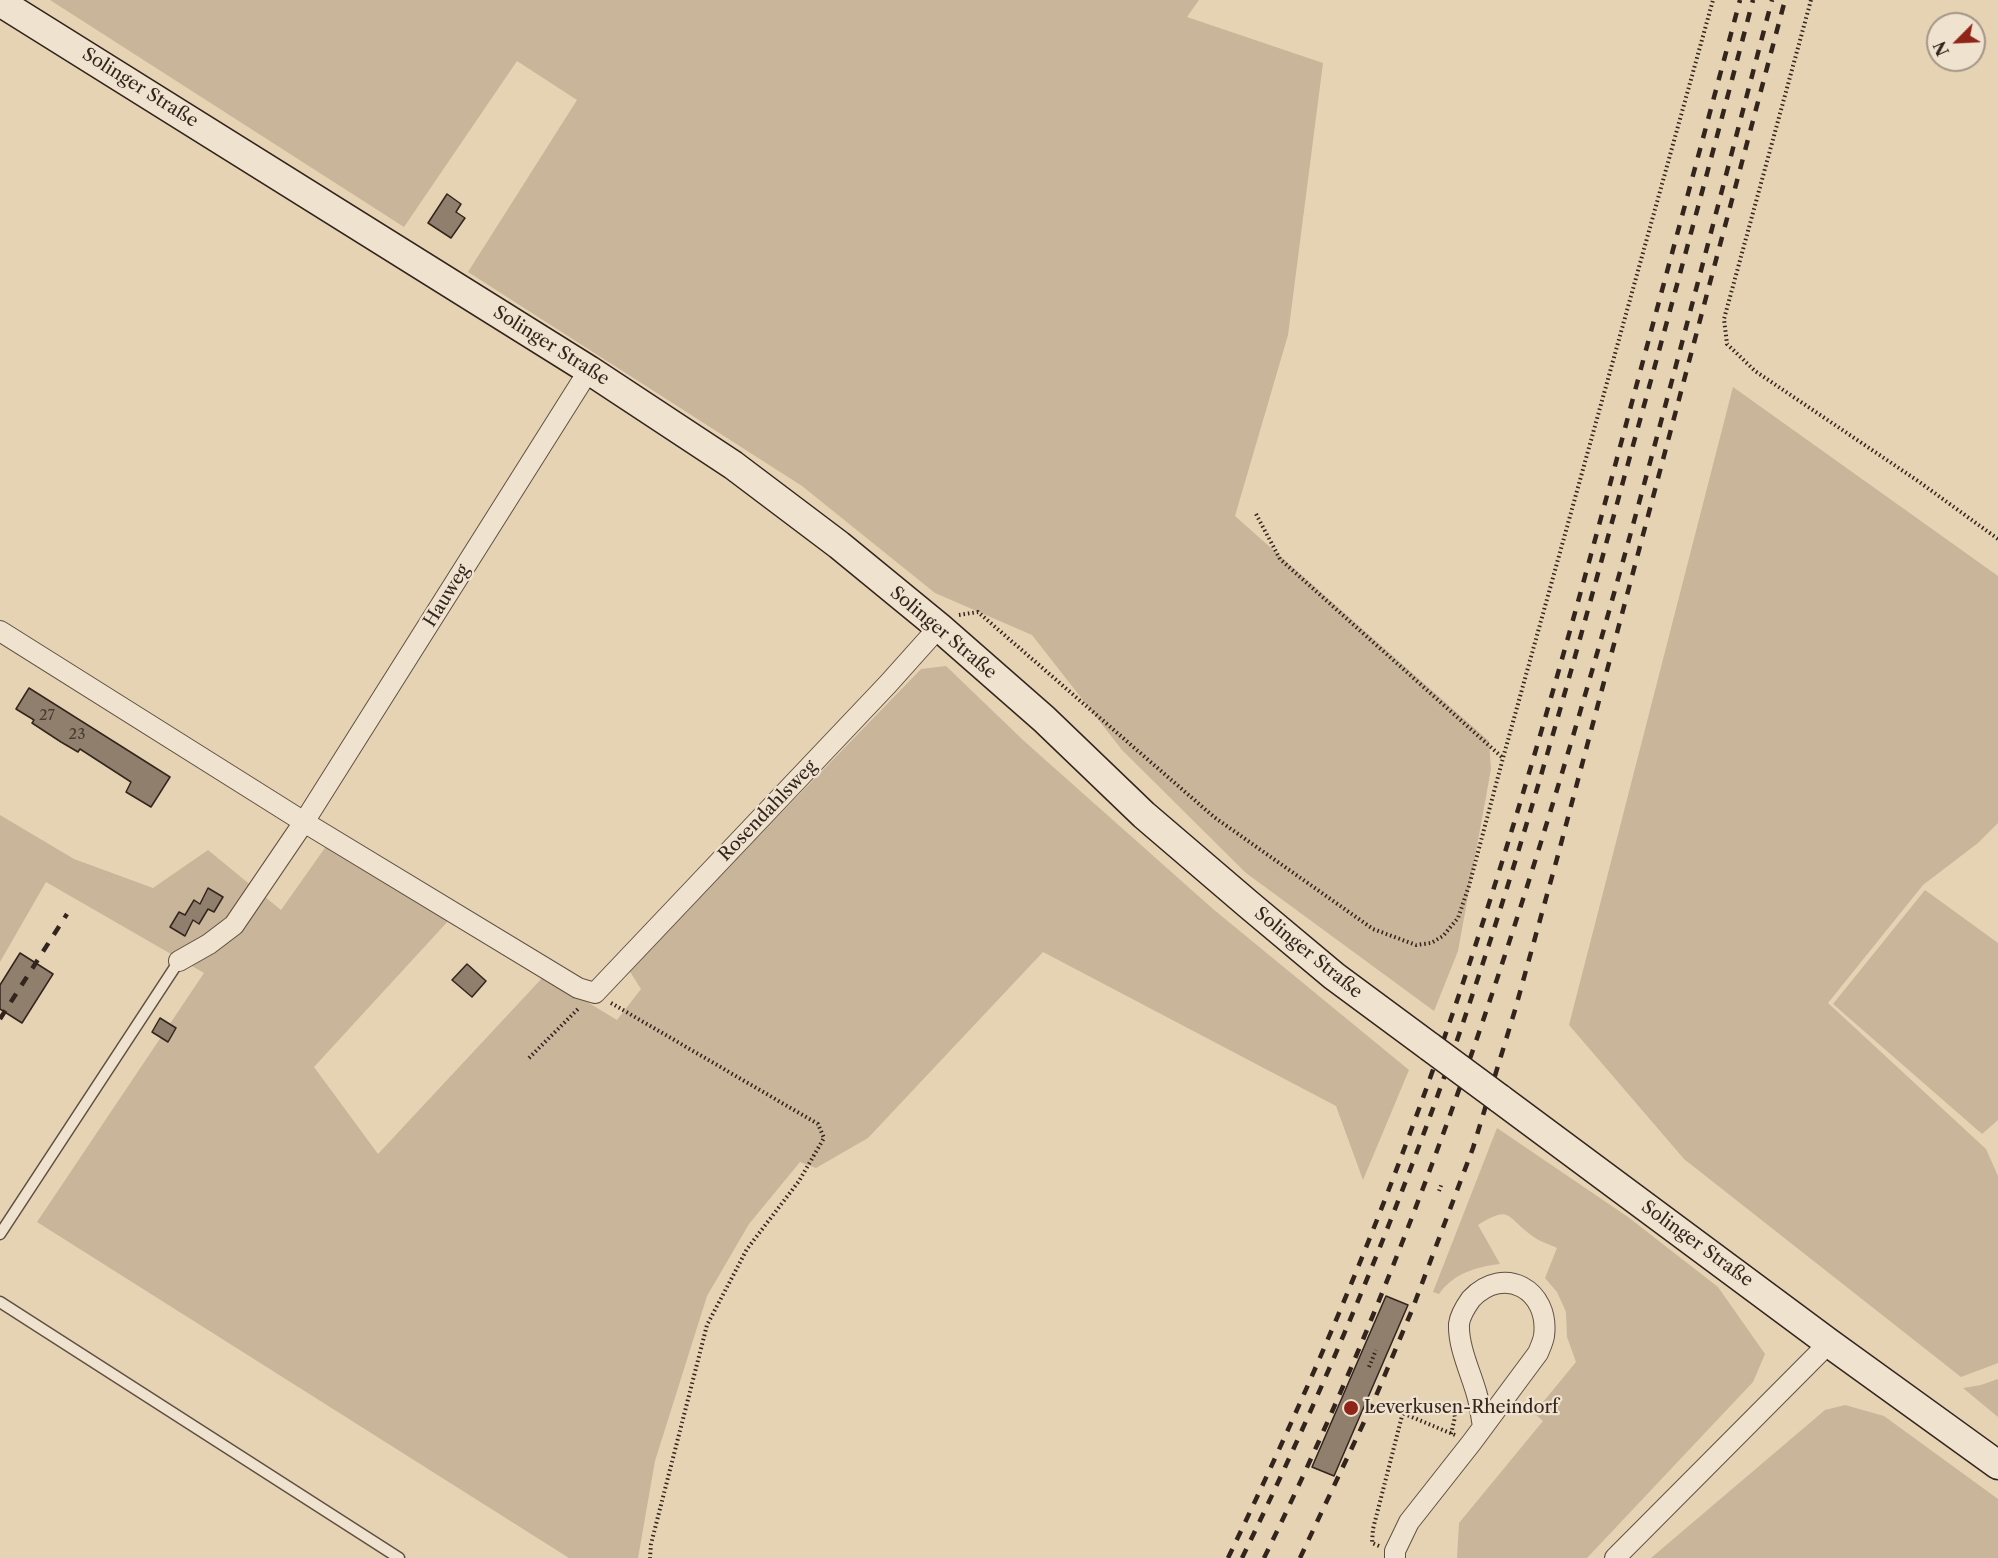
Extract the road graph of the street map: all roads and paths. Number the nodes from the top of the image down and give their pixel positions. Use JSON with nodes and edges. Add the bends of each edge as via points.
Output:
{"nodes":[{"id":1,"x":1713,"y":0,"type":"edge"},
{"id":2,"x":1811,"y":0,"type":"edge"},
{"id":3,"x":0,"y":2,"type":"edge"},
{"id":4,"x":589,"y":370,"type":"junction"},
{"id":5,"x":1256,"y":514,"type":"dead end"},
{"id":6,"x":1998,"y":539,"type":"edge"},
{"id":7,"x":939,"y":627,"type":"junction"},
{"id":8,"x":0,"y":631,"type":"edge"},
{"id":9,"x":1503,"y":758,"type":"junction"},
{"id":10,"x":304,"y":822,"type":"junction"},
{"id":11,"x":179,"y":961,"type":"joint"},
{"id":12,"x":595,"y":993,"type":"junction"},
{"id":13,"x":529,"y":1058,"type":"dead end"},
{"id":14,"x":1442,"y":1183,"type":"dead end"},
{"id":15,"x":1439,"y":1191,"type":"dead end"},
{"id":16,"x":0,"y":1234,"type":"edge"},
{"id":17,"x":0,"y":1302,"type":"edge"},
{"id":18,"x":1829,"y":1343,"type":"junction"},
{"id":19,"x":1376,"y":1350,"type":"dead end"},
{"id":20,"x":1369,"y":1367,"type":"dead end"},
{"id":21,"x":1452,"y":1404,"type":"dead end"},
{"id":22,"x":1383,"y":1405,"type":"dead end"},
{"id":23,"x":1403,"y":1412,"type":"junction"},
{"id":24,"x":1435,"y":1426,"type":"dead end"},
{"id":25,"x":1483,"y":1426,"type":"junction"},
{"id":26,"x":1452,"y":1433,"type":"dead end"},
{"id":27,"x":1998,"y":1465,"type":"edge"},
{"id":28,"x":1395,"y":1555,"type":"edge"},
{"id":29,"x":399,"y":1558,"type":"edge"},
{"id":30,"x":650,"y":1558,"type":"edge"},
{"id":31,"x":1615,"y":1558,"type":"edge"}],
"edges":[{"from":1,"to":9,"type":"path"},
{"from":2,"to":6,"type":"path","via":[[1724,319],[1727,344],[1755,371]]},
{"from":3,"to":4,"type":"main road","name":"Solinger Straße"},
{"from":4,"to":7,"type":"main road","name":"Solinger Straße","via":[[733,465]]},
{"from":4,"to":10,"type":"street","name":"Hauweg"},
{"from":5,"to":9,"type":"path","via":[[1280,559]]},
{"from":7,"to":9,"type":"path","via":[[956,616],[978,612],[1214,817],[1373,929],[1416,945],[1443,936],[1458,918]]},
{"from":7,"to":12,"type":"street","name":"Rosendahlsweg"},
{"from":7,"to":18,"type":"main road","name":"Solinger Straße","bridge":true,"via":[[1144,814],[1334,976]]},
{"from":8,"to":10,"type":"street"},
{"from":10,"to":11,"type":"street","name":"Hauweg","via":[[234,924]]},
{"from":10,"to":12,"type":"street","via":[[578,988]]},
{"from":11,"to":16,"type":"lane"},
{"from":12,"to":13,"type":"path"},
{"from":12,"to":30,"type":"path","via":[[818,1124],[824,1138],[799,1181],[747,1249],[707,1325]]},
{"from":14,"to":15,"type":"path"},
{"from":17,"to":29,"type":"lane"},
{"from":18,"to":27,"type":"main road","name":"Solinger Straße"},
{"from":18,"to":31,"type":"street"},
{"from":19,"to":20,"type":"path"},
{"from":21,"to":26,"type":"path"},
{"from":22,"to":23,"type":"path"},
{"from":23,"to":24,"type":"path"},
{"from":23,"to":28,"type":"path","via":[[1372,1543]]},
{"from":25,"to":25,"type":"street","via":[[1538,1353],[1544,1338],[1545,1323],[1538,1301],[1525,1287],[1510,1282],[1495,1283],[1478,1292],[1459,1323]]},
{"from":25,"to":28,"type":"street","via":[[1409,1522]]}]}
